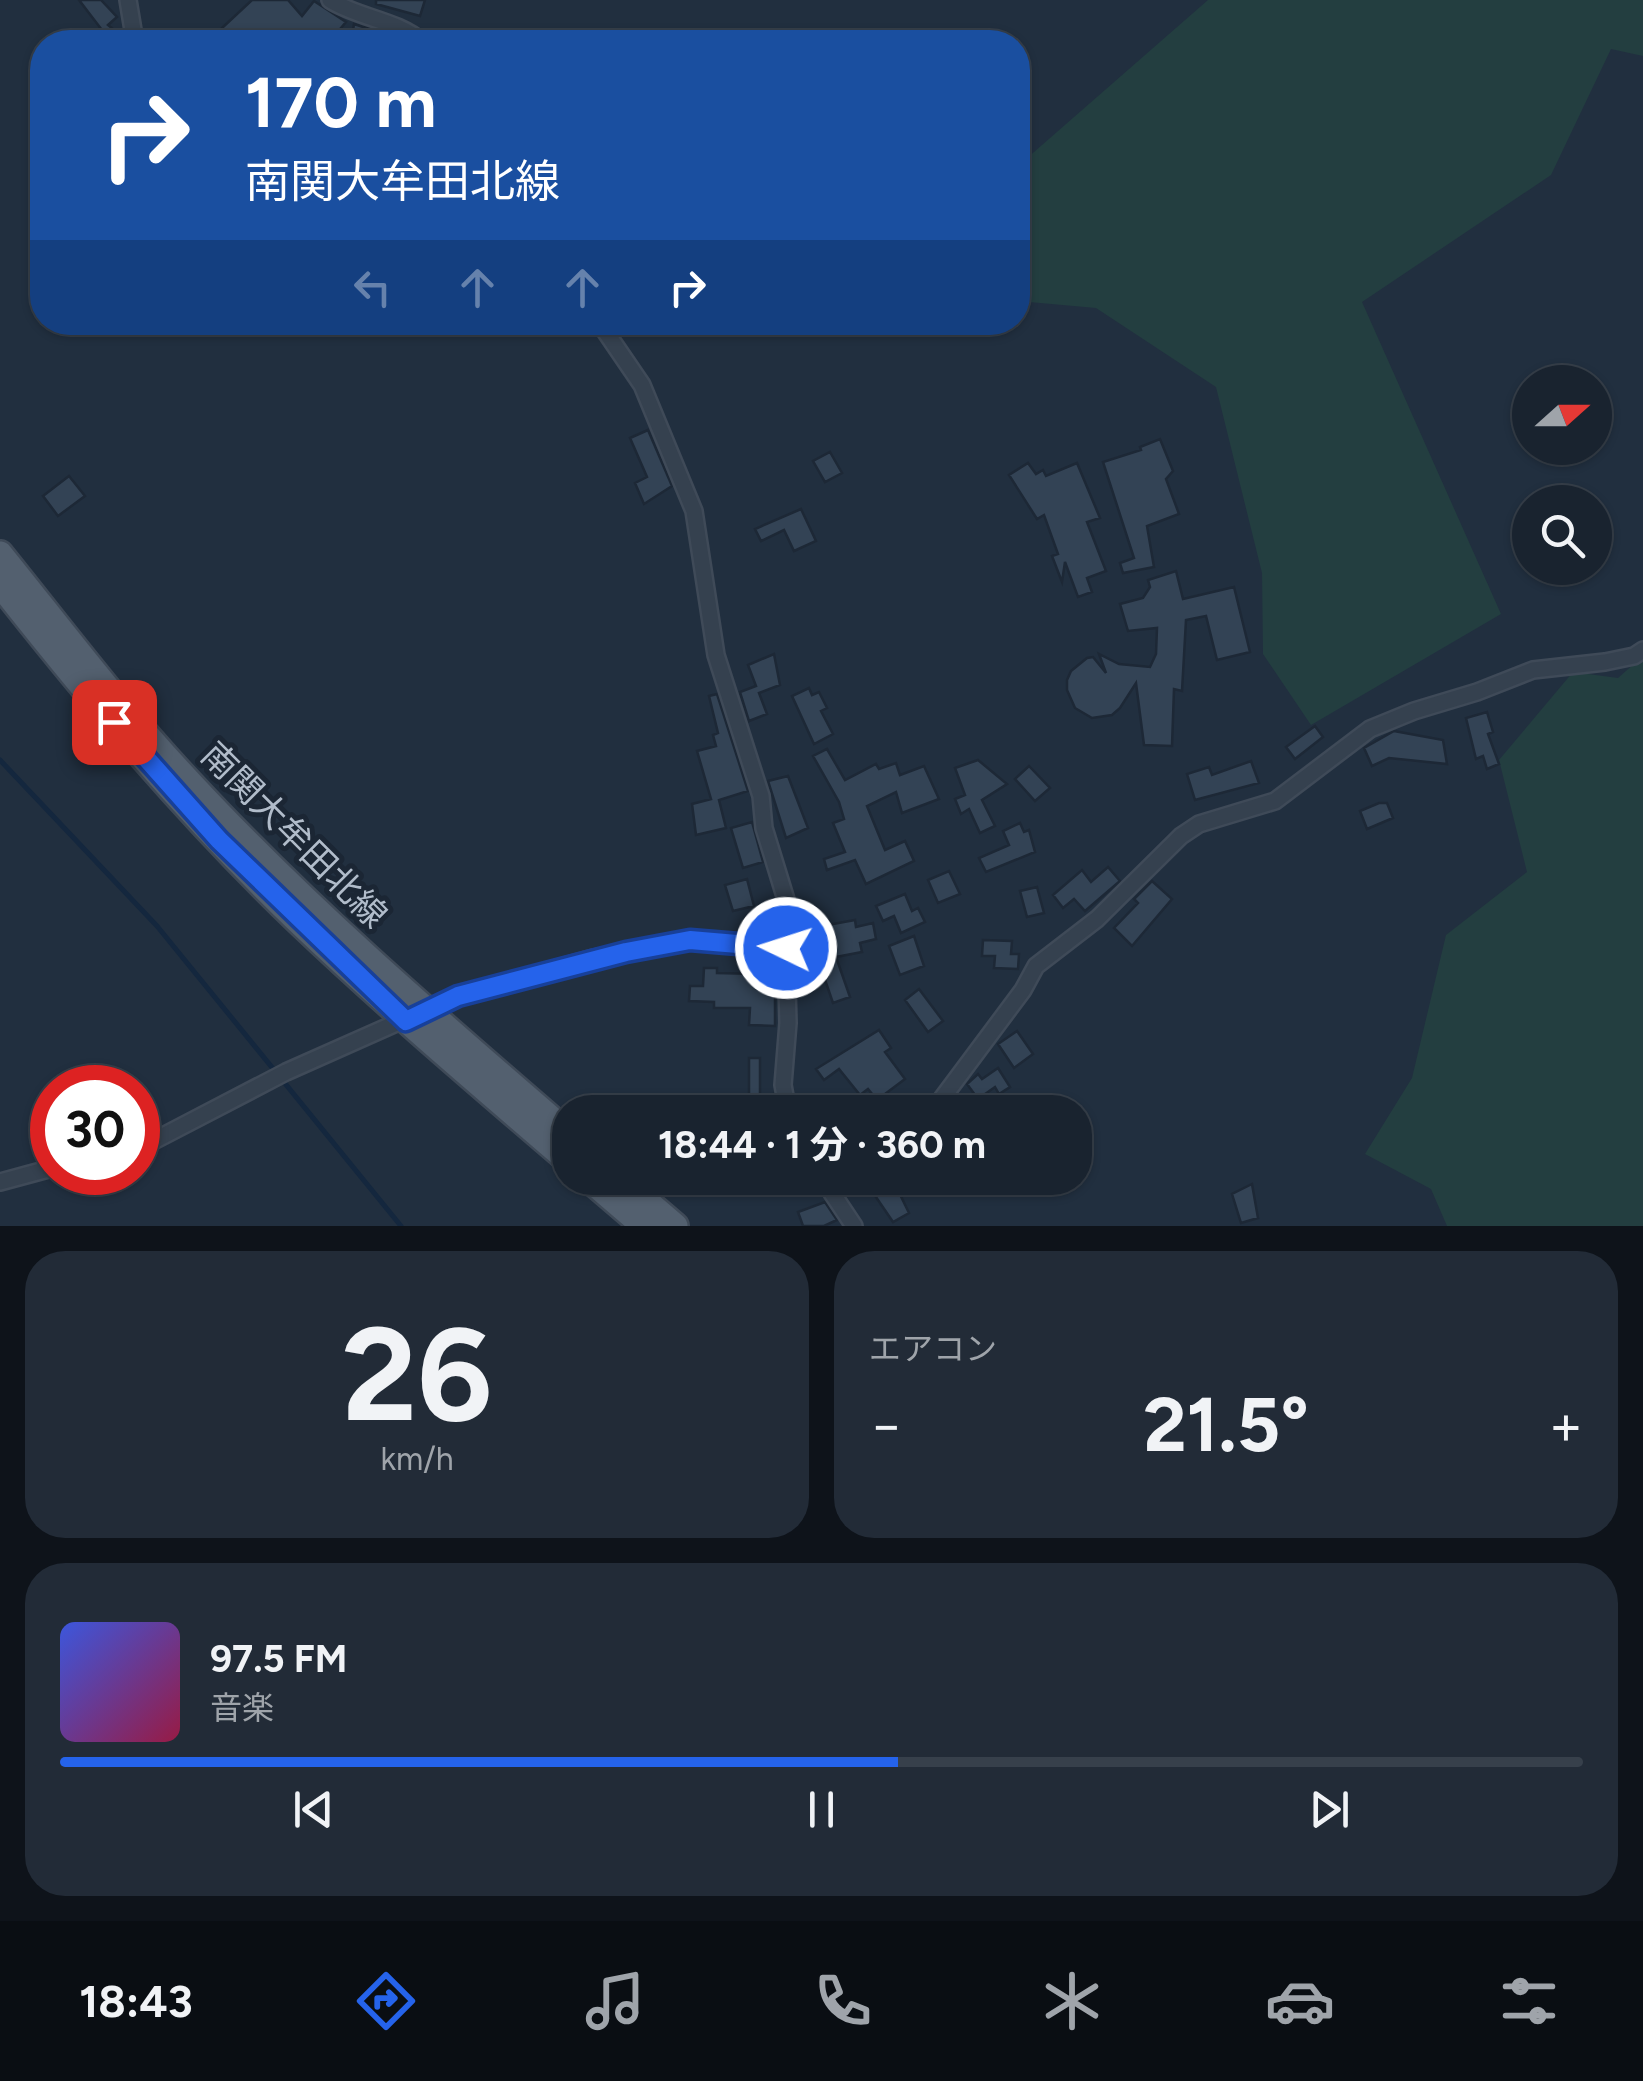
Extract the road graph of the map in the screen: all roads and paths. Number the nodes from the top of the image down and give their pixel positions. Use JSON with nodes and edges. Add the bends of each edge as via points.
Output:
{"nodes":[{"id":1,"x":128,"y":0,"type":"edge"},
{"id":2,"x":330,"y":0,"type":"edge"},
{"id":3,"x":133,"y":30,"type":"edge"},
{"id":4,"x":404,"y":30,"type":"edge"},
{"id":5,"x":608,"y":335,"type":"edge"},
{"id":6,"x":0,"y":554,"type":"edge"},
{"id":7,"x":0,"y":584,"type":"edge"},
{"id":8,"x":1643,"y":650,"type":"edge"},
{"id":9,"x":786,"y":948,"type":"junction"},
{"id":10,"x":417,"y":1016,"type":"junction"},
{"id":11,"x":785,"y":1095,"type":"edge"},
{"id":12,"x":945,"y":1095,"type":"edge"},
{"id":13,"x":552,"y":1121,"type":"edge"},
{"id":14,"x":160,"y":1138,"type":"edge"},
{"id":15,"x":552,"y":1145,"type":"edge"},
{"id":16,"x":30,"y":1174,"type":"edge"},
{"id":17,"x":0,"y":1182,"type":"edge"},
{"id":18,"x":608,"y":1195,"type":"edge"},
{"id":19,"x":638,"y":1195,"type":"edge"},
{"id":20,"x":837,"y":1195,"type":"edge"},
{"id":21,"x":644,"y":1226,"type":"edge"},
{"id":22,"x":674,"y":1226,"type":"edge"},
{"id":23,"x":854,"y":1226,"type":"edge"}],
"edges":[{"from":1,"to":3,"type":"street"},
{"from":2,"to":4,"type":"street"},
{"from":5,"to":9,"type":"street","via":[[642,384],[694,512],[716,655],[791,916]]},
{"from":6,"to":10,"type":"main road","name":"南関大牟田北線","via":[[187,781]]},
{"from":7,"to":10,"type":"main road","name":"南関大牟田北線","via":[[219,840]]},
{"from":8,"to":12,"type":"street","via":[[1605,662],[1532,670],[1414,711],[1370,729],[1276,801],[1198,824],[1036,966]]},
{"from":9,"to":10,"type":"street","via":[[690,940],[543,972],[458,996]]},
{"from":9,"to":11,"type":"street"},
{"from":10,"to":13,"type":"main road","name":"南関大牟田北線"},
{"from":10,"to":14,"type":"street","via":[[286,1072]]},
{"from":10,"to":15,"type":"main road","name":"南関大牟田北線"},
{"from":16,"to":17,"type":"street"},
{"from":18,"to":21,"type":"main road"},
{"from":19,"to":22,"type":"main road"},
{"from":20,"to":23,"type":"street"}]}
